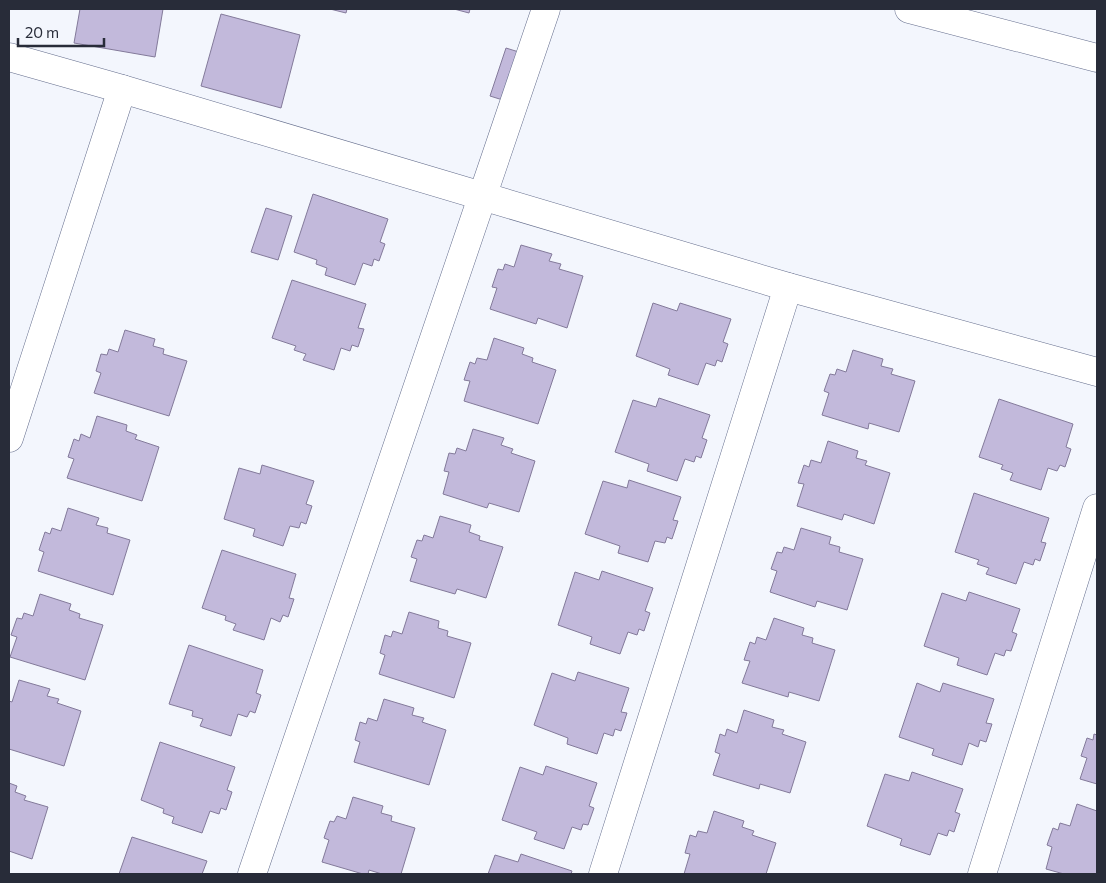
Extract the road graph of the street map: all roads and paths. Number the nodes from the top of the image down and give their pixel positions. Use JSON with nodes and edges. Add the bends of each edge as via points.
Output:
{"nodes":[{"id":1,"x":546,"y":9,"type":"edge"},
{"id":2,"x":909,"y":9,"type":"edge"},
{"id":3,"x":9,"y":57,"type":"edge"},
{"id":4,"x":1097,"y":58,"type":"edge"},
{"id":5,"x":122,"y":89,"type":"junction"},
{"id":6,"x":483,"y":197,"type":"junction"},
{"id":7,"x":788,"y":287,"type":"junction"},
{"id":8,"x":1097,"y":372,"type":"edge"},
{"id":9,"x":9,"y":438,"type":"edge"},
{"id":10,"x":1097,"y":508,"type":"edge"},
{"id":11,"x":252,"y":874,"type":"edge"},
{"id":12,"x":604,"y":874,"type":"edge"},
{"id":13,"x":982,"y":874,"type":"edge"}],
"edges":[{"from":1,"to":6,"type":"street"},
{"from":2,"to":4,"type":"street"},
{"from":3,"to":5,"type":"street"},
{"from":5,"to":6,"type":"street"},
{"from":5,"to":9,"type":"street"},
{"from":6,"to":7,"type":"street"},
{"from":6,"to":11,"type":"street"},
{"from":7,"to":8,"type":"street"},
{"from":7,"to":12,"type":"street"},
{"from":10,"to":13,"type":"street"}]}
